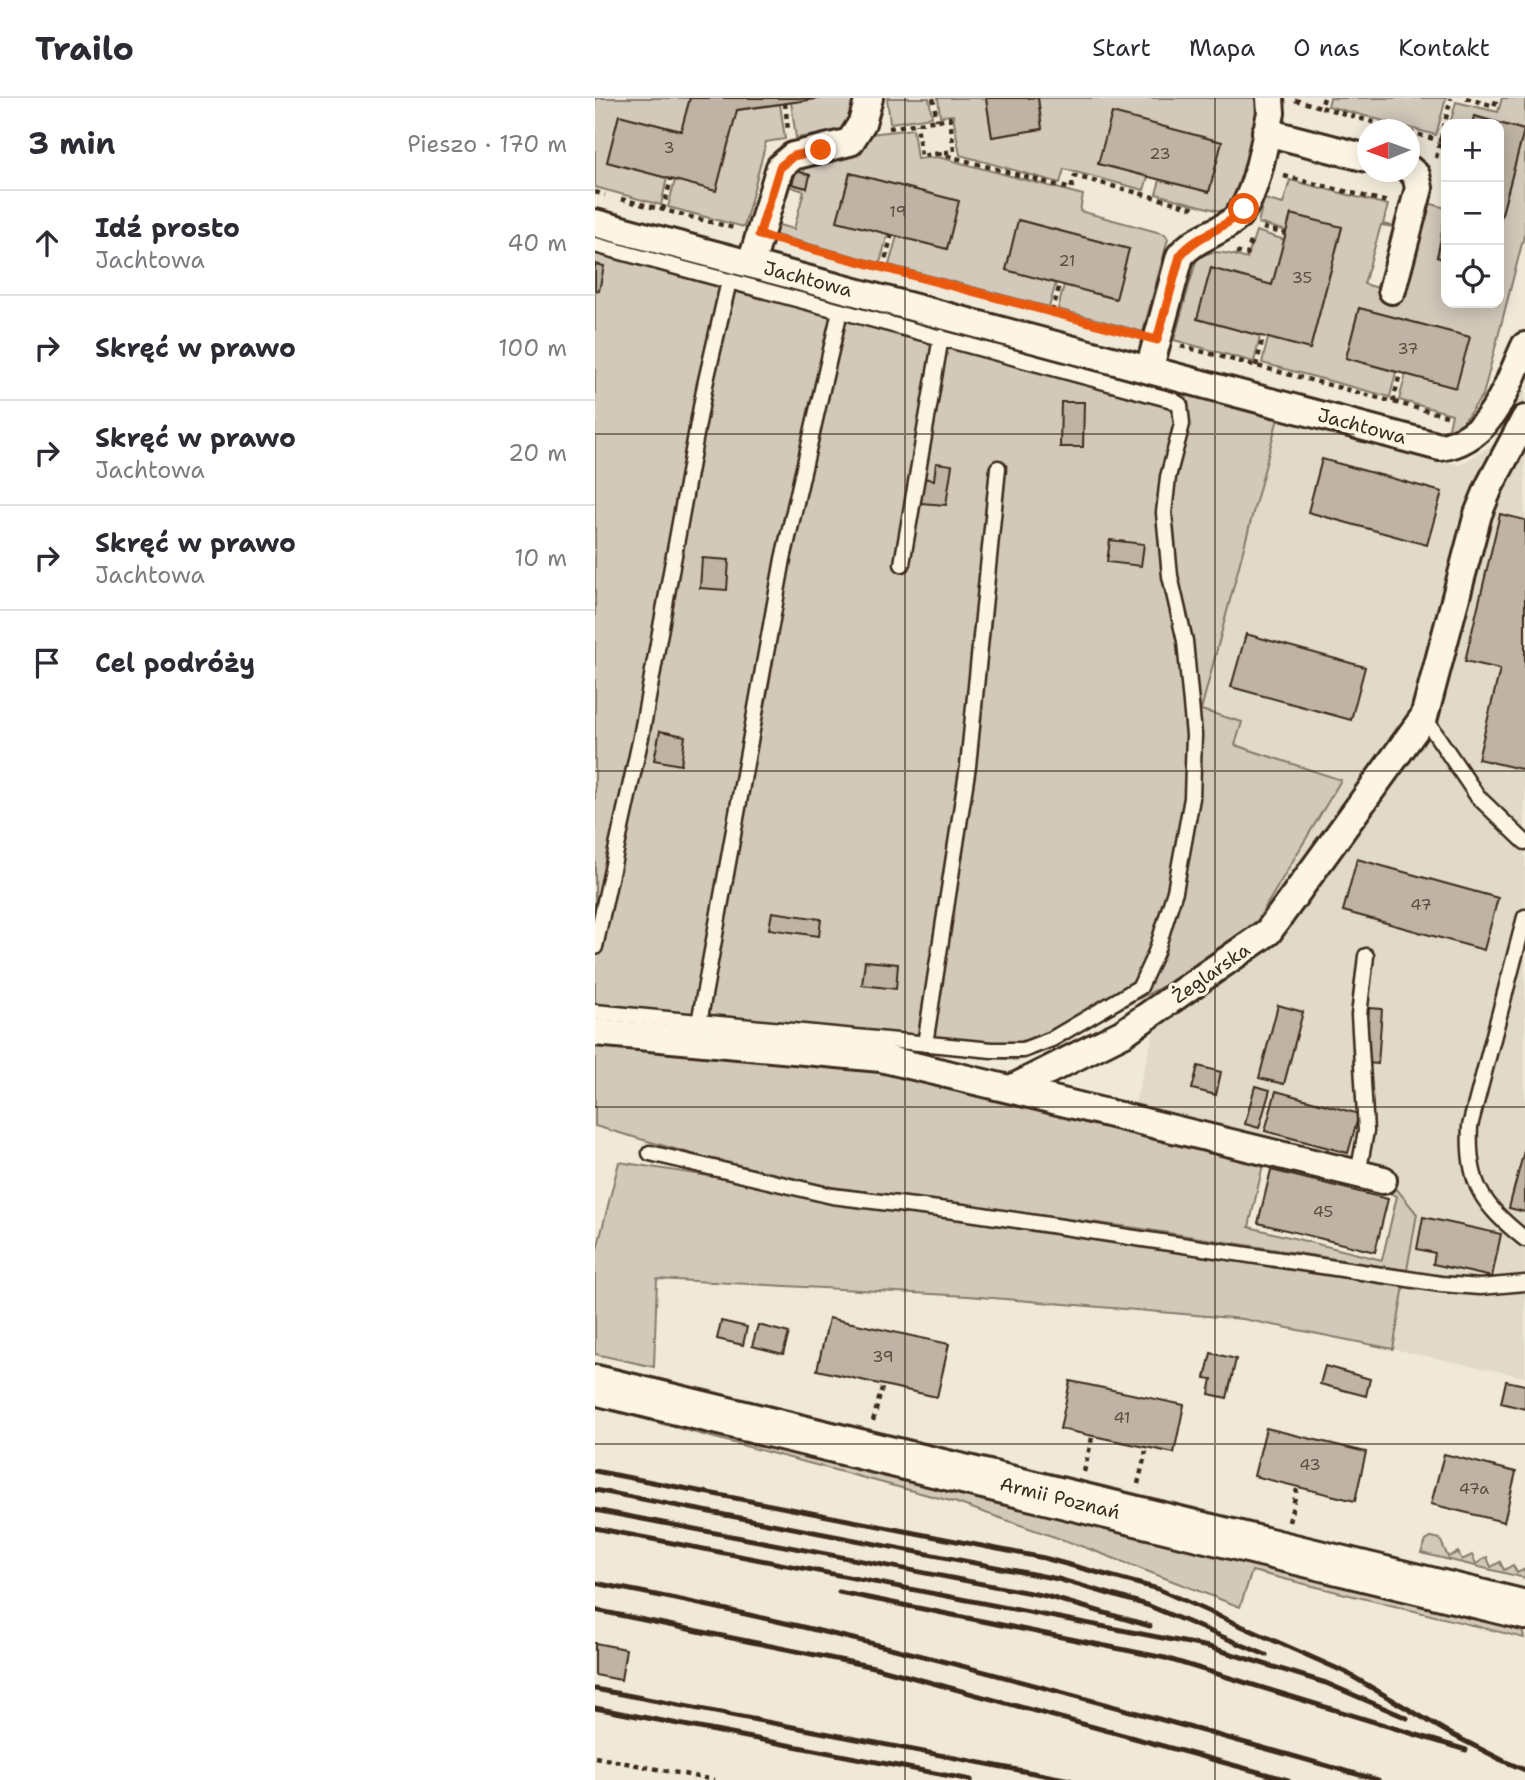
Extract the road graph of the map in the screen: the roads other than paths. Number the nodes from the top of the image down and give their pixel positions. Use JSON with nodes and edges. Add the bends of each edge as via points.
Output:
{"nodes":[{"id":1,"x":869,"y":98,"type":"edge"},
{"id":2,"x":1270,"y":98,"type":"edge"},
{"id":3,"x":1266,"y":132,"type":"junction"},
{"id":4,"x":1357,"y":155,"type":"edge"},
{"id":5,"x":1418,"y":182,"type":"edge"},
{"id":6,"x":595,"y":223,"type":"edge"},
{"id":7,"x":595,"y":246,"type":"edge"},
{"id":8,"x":751,"y":264,"type":"junction"},
{"id":9,"x":729,"y":281,"type":"junction"},
{"id":10,"x":1392,"y":290,"type":"dead end"},
{"id":11,"x":840,"y":311,"type":"junction"},
{"id":12,"x":941,"y":337,"type":"junction"},
{"id":13,"x":1525,"y":346,"type":"edge"},
{"id":14,"x":1149,"y":370,"type":"junction"},
{"id":15,"x":1525,"y":419,"type":"edge"},
{"id":16,"x":998,"y":468,"type":"dead end"},
{"id":17,"x":902,"y":564,"type":"dead end"},
{"id":18,"x":1424,"y":717,"type":"junction"},
{"id":19,"x":1525,"y":842,"type":"edge"},
{"id":20,"x":1525,"y":917,"type":"edge"},
{"id":21,"x":595,"y":947,"type":"edge"},
{"id":22,"x":1366,"y":956,"type":"dead end"},
{"id":23,"x":595,"y":1012,"type":"edge"},
{"id":24,"x":699,"y":1023,"type":"junction"},
{"id":25,"x":595,"y":1032,"type":"edge"},
{"id":26,"x":925,"y":1044,"type":"junction"},
{"id":27,"x":1011,"y":1089,"type":"junction"},
{"id":28,"x":650,"y":1153,"type":"dead end"},
{"id":29,"x":1370,"y":1177,"type":"joint"},
{"id":30,"x":1525,"y":1239,"type":"edge"},
{"id":31,"x":1525,"y":1283,"type":"edge"},
{"id":32,"x":595,"y":1385,"type":"edge"},
{"id":33,"x":1525,"y":1610,"type":"edge"}],
"edges":[{"from":1,"to":8,"type":"street","name":"Jachtowa","via":[[862,123],[849,142],[793,156],[780,167]]},
{"from":2,"to":3,"type":"street"},
{"from":3,"to":4,"type":"street"},
{"from":3,"to":14,"type":"street","via":[[1245,223],[1187,247],[1180,256]]},
{"from":5,"to":10,"type":"street"},
{"from":6,"to":8,"type":"street","name":"Jachtowa"},
{"from":7,"to":9,"type":"lane"},
{"from":8,"to":14,"type":"street","name":"Jachtowa"},
{"from":9,"to":11,"type":"lane"},
{"from":9,"to":21,"type":"lane"},
{"from":11,"to":12,"type":"lane"},
{"from":11,"to":24,"type":"lane","via":[[783,559]]},
{"from":12,"to":17,"type":"lane"},
{"from":12,"to":26,"type":"lane","via":[[1180,405],[1182,424],[1164,513],[1166,552],[1185,642],[1193,786],[1175,891],[1140,987],[1052,1039],[1023,1050]]},
{"from":13,"to":14,"type":"street","name":"Jachtowa","via":[[1489,420],[1474,435],[1440,447]]},
{"from":15,"to":18,"type":"street","name":"Żeglarska","via":[[1478,514]]},
{"from":16,"to":26,"type":"lane","via":[[968,766]]},
{"from":18,"to":19,"type":"lane","via":[[1478,797]]},
{"from":18,"to":27,"type":"street","name":"Żeglarska","via":[[1268,932],[1123,1032]]},
{"from":20,"to":30,"type":"lane","via":[[1470,1126],[1469,1156],[1475,1185],[1485,1202]]},
{"from":22,"to":29,"type":"lane","via":[[1359,1015]]},
{"from":23,"to":24,"type":"lane"},
{"from":24,"to":26,"type":"lane"},
{"from":25,"to":27,"type":"street","via":[[863,1055]]},
{"from":27,"to":29,"type":"street"},
{"from":28,"to":31,"type":"lane","via":[[832,1195],[1440,1283],[1480,1287]]},
{"from":32,"to":33,"type":"main road","name":"Armii Poznań"}]}
